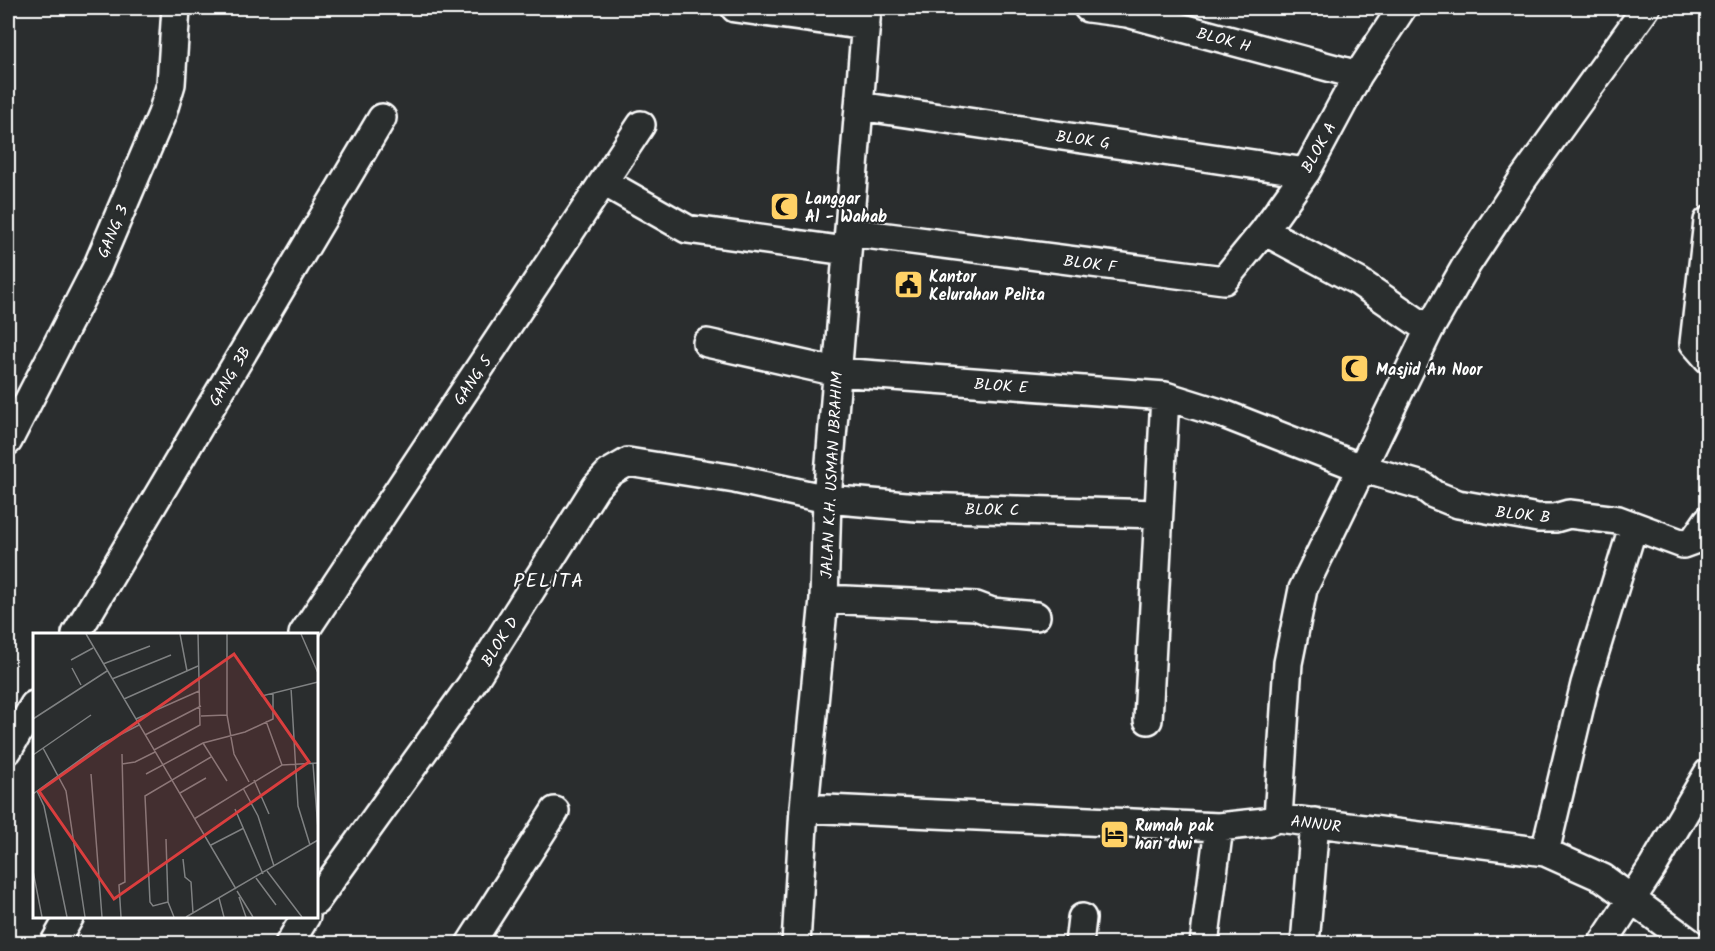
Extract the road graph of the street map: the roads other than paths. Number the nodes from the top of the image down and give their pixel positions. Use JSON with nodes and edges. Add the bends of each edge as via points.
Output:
{"nodes":[{"id":1,"x":176,"y":8,"type":"edge"},
{"id":2,"x":735,"y":8,"type":"edge"},
{"id":3,"x":1088,"y":8,"type":"edge"},
{"id":4,"x":1402,"y":8,"type":"edge"},
{"id":5,"x":1646,"y":8,"type":"edge"},
{"id":6,"x":866,"y":17,"type":"edge"},
{"id":7,"x":1358,"y":75,"type":"junction"},
{"id":8,"x":860,"y":106,"type":"junction"},
{"id":9,"x":382,"y":118,"type":"dead end"},
{"id":10,"x":641,"y":126,"type":"dead end"},
{"id":11,"x":1306,"y":172,"type":"junction"},
{"id":12,"x":604,"y":182,"type":"junction"},
{"id":13,"x":1707,"y":221,"type":"edge"},
{"id":14,"x":1264,"y":231,"type":"junction"},
{"id":15,"x":847,"y":242,"type":"junction"},
{"id":16,"x":1224,"y":280,"type":"joint"},
{"id":17,"x":1429,"y":330,"type":"junction"},
{"id":18,"x":707,"y":343,"type":"dead end"},
{"id":19,"x":1707,"y":359,"type":"edge"},
{"id":20,"x":837,"y":372,"type":"junction"},
{"id":21,"x":1165,"y":396,"type":"junction"},
{"id":22,"x":8,"y":441,"type":"edge"},
{"id":23,"x":1364,"y":468,"type":"junction"},
{"id":24,"x":827,"y":499,"type":"junction"},
{"id":25,"x":1158,"y":514,"type":"junction"},
{"id":26,"x":1707,"y":520,"type":"edge"},
{"id":27,"x":1633,"y":527,"type":"junction"},
{"id":28,"x":824,"y":599,"type":"junction"},
{"id":29,"x":1036,"y":616,"type":"dead end"},
{"id":30,"x":77,"y":633,"type":"edge"},
{"id":31,"x":304,"y":633,"type":"edge"},
{"id":32,"x":33,"y":707,"type":"edge"},
{"id":33,"x":1148,"y":720,"type":"dead end"},
{"id":34,"x":8,"y":750,"type":"edge"},
{"id":35,"x":1707,"y":773,"type":"edge"},
{"id":36,"x":804,"y":808,"type":"junction"},
{"id":37,"x":555,"y":811,"type":"dead end"},
{"id":38,"x":1278,"y":818,"type":"junction"},
{"id":39,"x":1315,"y":822,"type":"junction"},
{"id":40,"x":1219,"y":827,"type":"junction"},
{"id":41,"x":1545,"y":852,"type":"junction"},
{"id":42,"x":318,"y":899,"type":"edge"},
{"id":43,"x":1631,"y":899,"type":"junction"},
{"id":44,"x":69,"y":918,"type":"edge"},
{"id":45,"x":305,"y":918,"type":"edge"},
{"id":46,"x":54,"y":944,"type":"edge"},
{"id":47,"x":289,"y":944,"type":"edge"},
{"id":48,"x":470,"y":944,"type":"edge"},
{"id":49,"x":796,"y":944,"type":"edge"},
{"id":50,"x":1204,"y":944,"type":"edge"},
{"id":51,"x":1305,"y":944,"type":"edge"},
{"id":52,"x":1602,"y":944,"type":"edge"},
{"id":53,"x":1692,"y":944,"type":"edge"}],
"edges":[{"from":1,"to":22,"type":"street","name":"GANG 3","via":[[171,84],[162,114],[97,267]]},
{"from":2,"to":6,"type":"street"},
{"from":3,"to":7,"type":"street","name":"BLOK H","via":[[1127,14]]},
{"from":4,"to":7,"type":"street","name":"BLOK A"},
{"from":5,"to":17,"type":"street","via":[[1480,242]]},
{"from":6,"to":8,"type":"street","name":"JALAN K.H. USMAN IBRAHIM"},
{"from":7,"to":11,"type":"street","name":"BLOK A"},
{"from":8,"to":11,"type":"street","name":"BLOK G"},
{"from":8,"to":15,"type":"street","name":"JALAN K.H. USMAN IBRAHIM"},
{"from":9,"to":30,"type":"street","name":"GANG 3B"},
{"from":10,"to":12,"type":"street","name":"GANG 5"},
{"from":11,"to":14,"type":"street","name":"BLOK A"},
{"from":12,"to":15,"type":"street","name":"BLOK F","via":[[687,229]]},
{"from":12,"to":31,"type":"street","name":"GANG 5"},
{"from":13,"to":19,"type":"street","via":[[1694,343]]},
{"from":14,"to":16,"type":"street","name":"BLOK A"},
{"from":14,"to":17,"type":"street","via":[[1359,282]]},
{"from":15,"to":16,"type":"street","name":"BLOK F"},
{"from":15,"to":20,"type":"street","name":"JALAN K.H. USMAN IBRAHIM"},
{"from":17,"to":23,"type":"street"},
{"from":18,"to":20,"type":"street","name":"BLOK E"},
{"from":20,"to":21,"type":"street","name":"BLOK E"},
{"from":20,"to":24,"type":"street","name":"JALAN K.H. USMAN IBRAHIM"},
{"from":21,"to":23,"type":"street","name":"BLOK E"},
{"from":21,"to":25,"type":"street"},
{"from":23,"to":27,"type":"street","name":"BLOK B","via":[[1423,486],[1433,494],[1469,507],[1538,518],[1595,516]]},
{"from":23,"to":38,"type":"street","via":[[1303,590],[1288,663]]},
{"from":24,"to":25,"type":"street","name":"BLOK C","via":[[917,507]]},
{"from":24,"to":28,"type":"street","name":"JALAN K.H. USMAN IBRAHIM"},
{"from":24,"to":42,"type":"street","name":"BLOK D","via":[[628,462],[609,473],[596,487],[471,685]]},
{"from":25,"to":33,"type":"street"},
{"from":26,"to":27,"type":"street","name":"BLOK B","via":[[1686,544]]},
{"from":27,"to":41,"type":"street","via":[[1585,684]]},
{"from":28,"to":29,"type":"street","via":[[976,606],[992,612]]},
{"from":28,"to":36,"type":"street","name":"JALAN K.H. USMAN IBRAHIM"},
{"from":32,"to":34,"type":"street"},
{"from":35,"to":43,"type":"street"},
{"from":36,"to":40,"type":"street","name":"ANNUR"},
{"from":36,"to":49,"type":"street","name":"JALAN K.H. USMAN IBRAHIM"},
{"from":37,"to":48,"type":"street"},
{"from":38,"to":39,"type":"street","name":"ANNUR"},
{"from":38,"to":40,"type":"street","name":"ANNUR"},
{"from":39,"to":41,"type":"street","name":"ANNUR"},
{"from":39,"to":51,"type":"street"},
{"from":40,"to":50,"type":"street"},
{"from":41,"to":43,"type":"street","name":"ANNUR","via":[[1603,878]]},
{"from":43,"to":52,"type":"street"},
{"from":43,"to":53,"type":"street","name":"ANNUR"},
{"from":44,"to":46,"type":"street"},
{"from":45,"to":47,"type":"street"}]}
